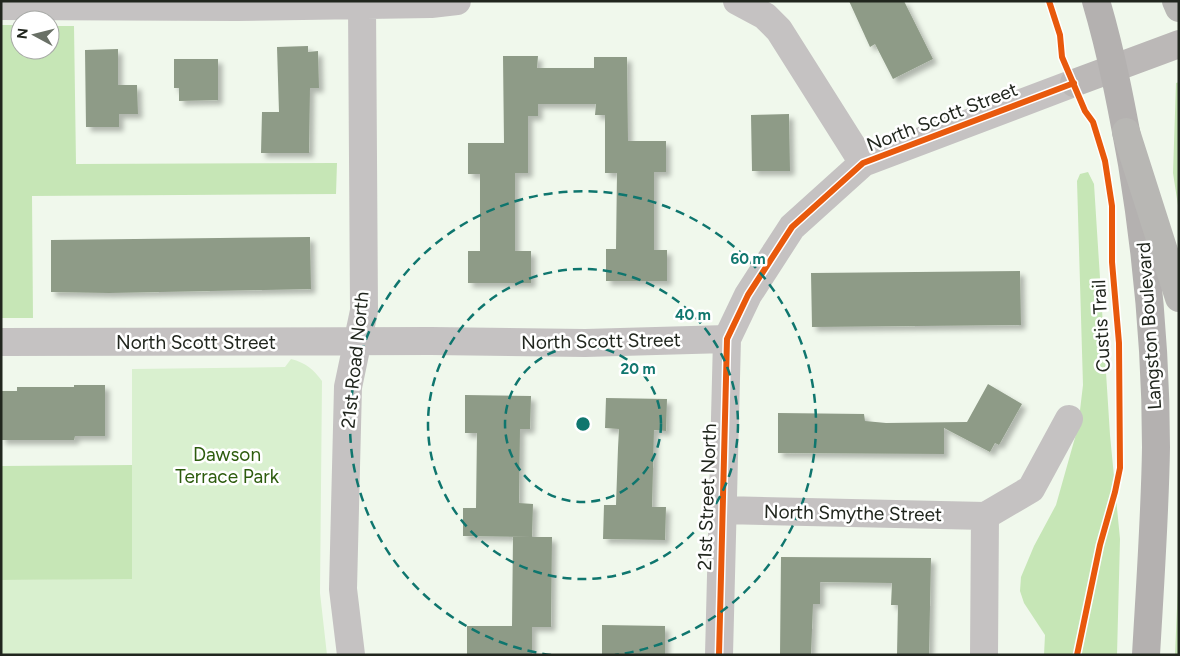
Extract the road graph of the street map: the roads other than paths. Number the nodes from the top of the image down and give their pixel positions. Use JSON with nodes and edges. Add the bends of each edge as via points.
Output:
{"nodes":[{"id":1,"x":456,"y":1,"type":"edge"},
{"id":2,"x":1096,"y":1,"type":"edge"},
{"id":3,"x":1176,"y":1,"type":"edge"},
{"id":4,"x":741,"y":2,"type":"edge"},
{"id":5,"x":237,"y":4,"type":"edge"},
{"id":6,"x":362,"y":5,"type":"junction"},
{"id":7,"x":1,"y":6,"type":"edge"},
{"id":8,"x":1179,"y":8,"type":"edge"},
{"id":9,"x":1172,"y":46,"type":"edge"},
{"id":10,"x":1114,"y":68,"type":"junction"},
{"id":11,"x":1126,"y":132,"type":"junction"},
{"id":12,"x":862,"y":163,"type":"junction"},
{"id":13,"x":1179,"y":298,"type":"edge"},
{"id":14,"x":727,"y":340,"type":"junction"},
{"id":15,"x":359,"y":341,"type":"junction"},
{"id":16,"x":1,"y":342,"type":"edge"},
{"id":17,"x":1069,"y":419,"type":"dead end"},
{"id":18,"x":722,"y":510,"type":"junction"},
{"id":19,"x":985,"y":516,"type":"junction"},
{"id":20,"x":351,"y":655,"type":"edge"},
{"id":21,"x":719,"y":655,"type":"edge"},
{"id":22,"x":984,"y":655,"type":"edge"},
{"id":23,"x":1146,"y":655,"type":"edge"}],
"edges":[{"from":1,"to":6,"type":"street"},
{"from":2,"to":10,"type":"main road","name":"Langston Boulevard"},
{"from":3,"to":8,"type":"highway"},
{"from":4,"to":12,"type":"street","via":[[779,30]]},
{"from":5,"to":6,"type":"street"},
{"from":5,"to":7,"type":"street"},
{"from":6,"to":15,"type":"street","name":"21st Road North","via":[[364,311]]},
{"from":9,"to":10,"type":"street","name":"North Scott Street"},
{"from":10,"to":11,"type":"main road","name":"Langston Boulevard"},
{"from":10,"to":12,"type":"street","name":"North Scott Street"},
{"from":11,"to":13,"type":"highway"},
{"from":11,"to":23,"type":"main road","name":"Langston Boulevard","via":[[1145,260],[1155,397]]},
{"from":12,"to":14,"type":"street","name":"North Scott Street","via":[[792,227],[748,295]]},
{"from":14,"to":15,"type":"street","name":"North Scott Street","via":[[585,343]]},
{"from":14,"to":18,"type":"street","name":"21st Street North"},
{"from":15,"to":16,"type":"street","name":"North Scott Street"},
{"from":15,"to":20,"type":"street","name":"21st Road North","via":[[348,387],[343,589]]},
{"from":17,"to":19,"type":"street","via":[[1031,489]]},
{"from":18,"to":19,"type":"street","name":"North Smythe Street"},
{"from":18,"to":21,"type":"street","name":"21st Street North"},
{"from":19,"to":22,"type":"street"}]}
